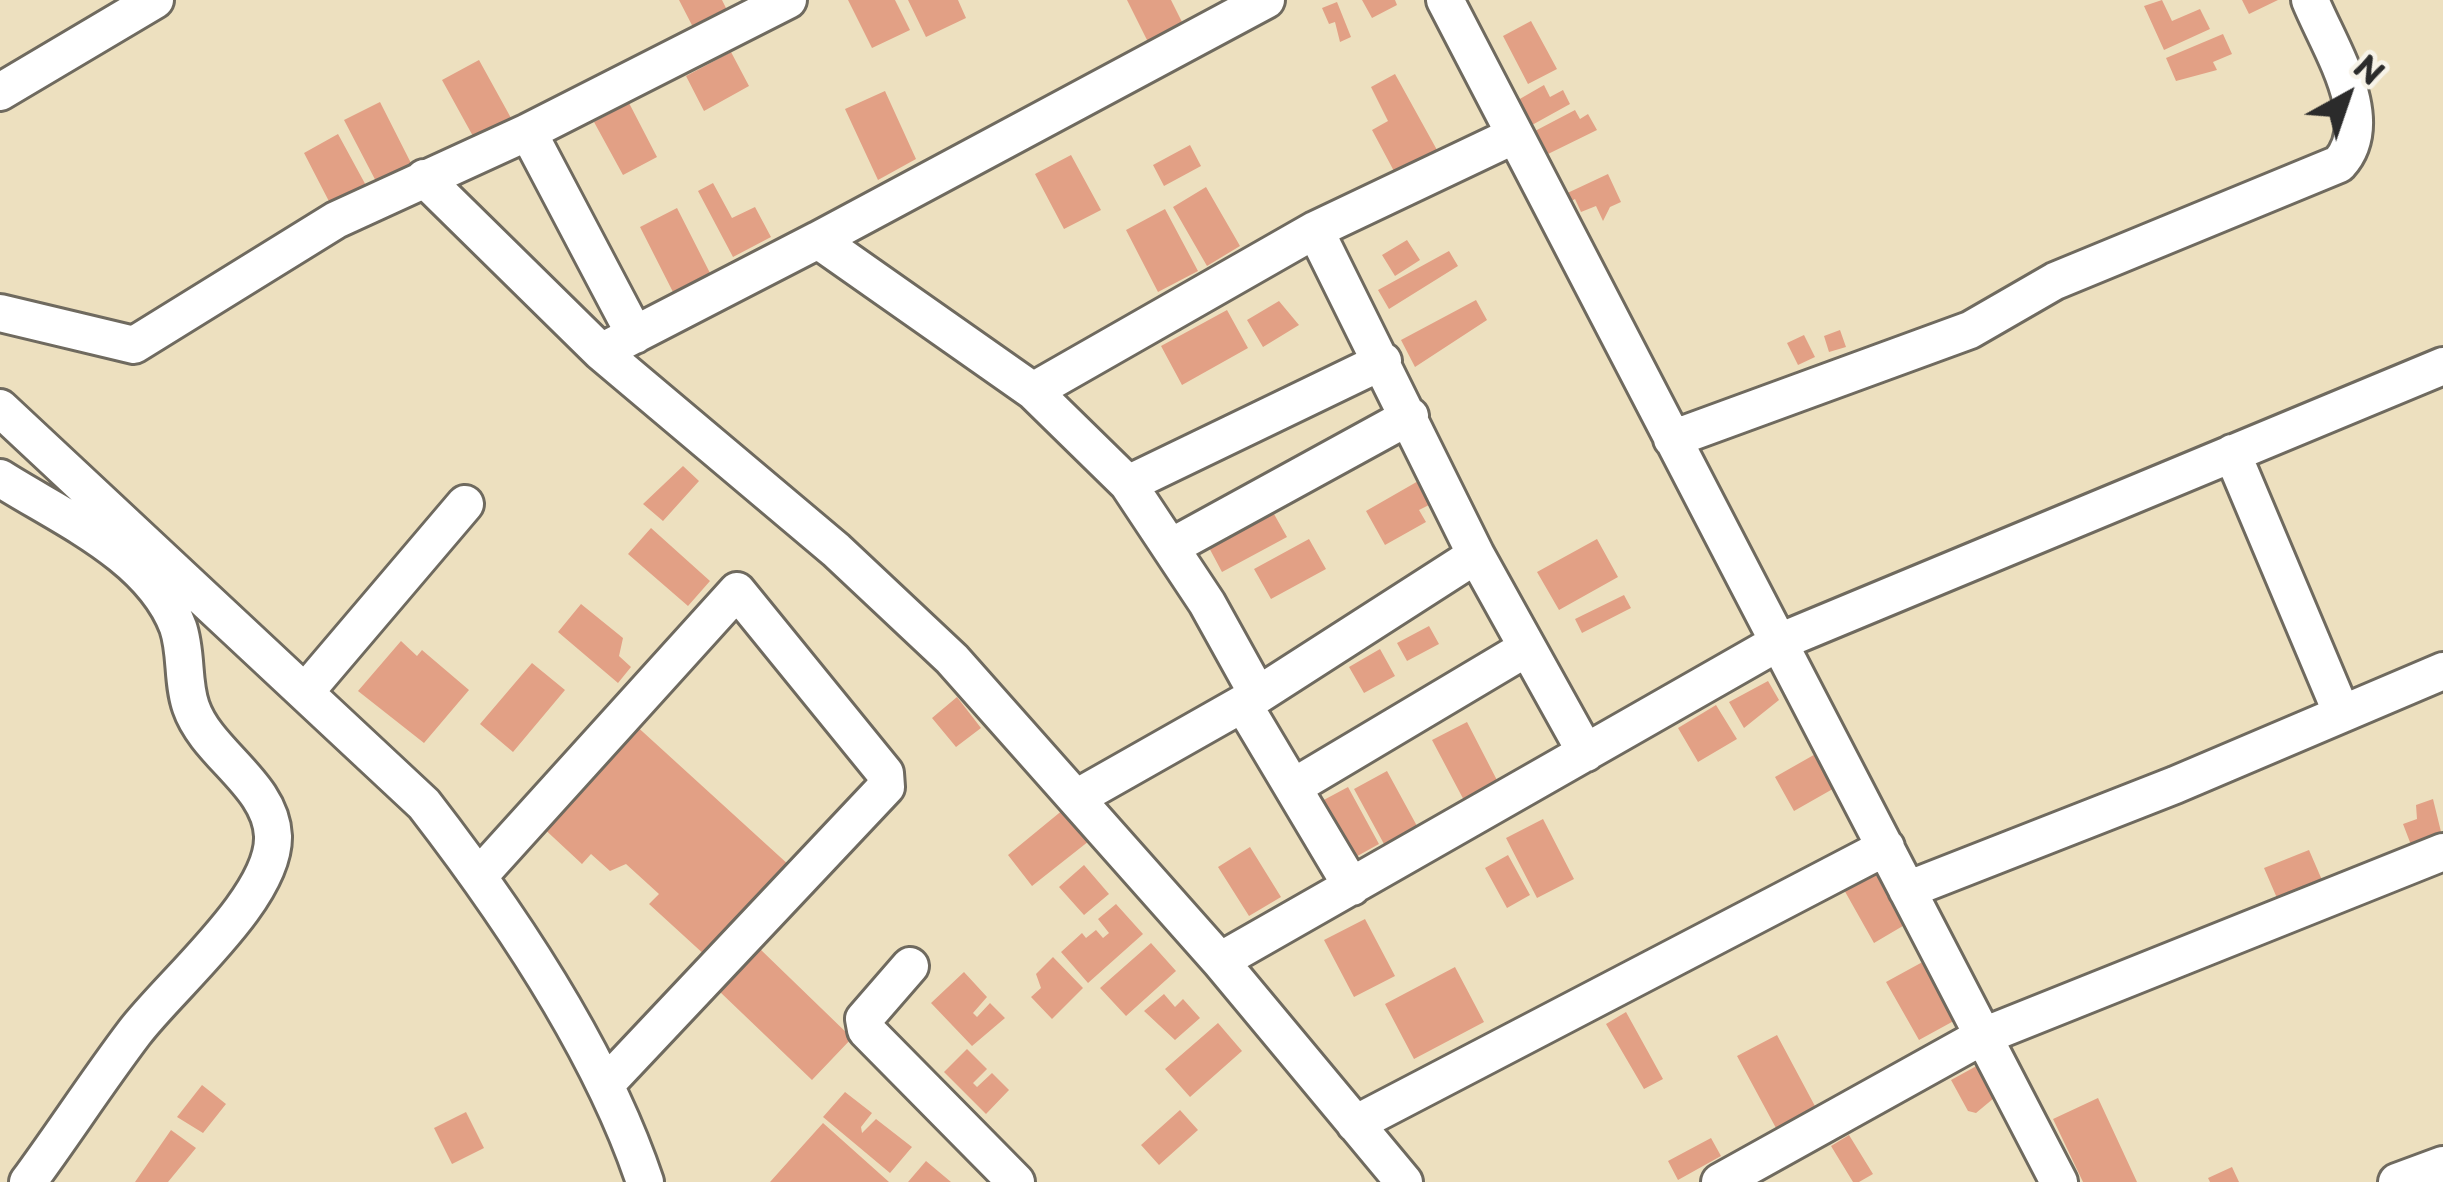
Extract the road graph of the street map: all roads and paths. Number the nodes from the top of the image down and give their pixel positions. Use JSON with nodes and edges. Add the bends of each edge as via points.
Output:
{"nodes":[{"id":1,"x":155,"y":0,"type":"edge"},
{"id":2,"x":788,"y":0,"type":"edge"},
{"id":3,"x":1266,"y":0,"type":"edge"},
{"id":4,"x":1445,"y":0,"type":"edge"},
{"id":5,"x":2310,"y":0,"type":"edge"},
{"id":6,"x":0,"y":92,"type":"edge"},
{"id":7,"x":528,"y":132,"type":"junction"},
{"id":8,"x":1515,"y":135,"type":"junction"},
{"id":9,"x":424,"y":178,"type":"junction"},
{"id":10,"x":1315,"y":230,"type":"junction"},
{"id":11,"x":818,"y":240,"type":"junction"},
{"id":12,"x":0,"y":313,"type":"edge"},
{"id":13,"x":635,"y":335,"type":"junction"},
{"id":14,"x":601,"y":352,"type":"junction"},
{"id":15,"x":1383,"y":361,"type":"junction"},
{"id":16,"x":2443,"y":366,"type":"edge"},
{"id":17,"x":1033,"y":391,"type":"junction"},
{"id":18,"x":0,"y":407,"type":"edge"},
{"id":19,"x":1410,"y":416,"type":"junction"},
{"id":20,"x":1672,"y":439,"type":"junction"},
{"id":21,"x":2232,"y":452,"type":"junction"},
{"id":22,"x":0,"y":478,"type":"edge"},
{"id":23,"x":1128,"y":484,"type":"junction"},
{"id":24,"x":465,"y":503,"type":"dead end"},
{"id":25,"x":1172,"y":547,"type":"junction"},
{"id":26,"x":1475,"y":555,"type":"junction"},
{"id":27,"x":1779,"y":642,"type":"junction"},
{"id":28,"x":1525,"y":649,"type":"junction"},
{"id":29,"x":2443,"y":671,"type":"edge"},
{"id":30,"x":306,"y":691,"type":"junction"},
{"id":31,"x":1250,"y":700,"type":"junction"},
{"id":32,"x":2342,"y":714,"type":"junction"},
{"id":33,"x":1586,"y":754,"type":"junction"},
{"id":34,"x":1295,"y":786,"type":"junction"},
{"id":35,"x":1078,"y":797,"type":"junction"},
{"id":36,"x":1886,"y":847,"type":"junction"},
{"id":37,"x":2443,"y":852,"type":"edge"},
{"id":38,"x":479,"y":876,"type":"junction"},
{"id":39,"x":1352,"y":887,"type":"junction"},
{"id":40,"x":1907,"y":890,"type":"junction"},
{"id":41,"x":1220,"y":961,"type":"junction"},
{"id":42,"x":910,"y":966,"type":"dead end"},
{"id":43,"x":1981,"y":1037,"type":"junction"},
{"id":44,"x":606,"y":1084,"type":"junction"},
{"id":45,"x":1355,"y":1124,"type":"junction"},
{"id":46,"x":2443,"y":1165,"type":"edge"},
{"id":47,"x":0,"y":1173,"type":"edge"},
{"id":48,"x":27,"y":1182,"type":"edge"},
{"id":49,"x":645,"y":1182,"type":"edge"},
{"id":50,"x":1016,"y":1182,"type":"edge"},
{"id":51,"x":1404,"y":1182,"type":"edge"},
{"id":52,"x":1720,"y":1182,"type":"edge"},
{"id":53,"x":2059,"y":1182,"type":"edge"},
{"id":54,"x":2397,"y":1182,"type":"edge"}],
"edges":[{"from":1,"to":6,"type":"street"},
{"from":2,"to":7,"type":"street"},
{"from":3,"to":11,"type":"street"},
{"from":4,"to":8,"type":"street"},
{"from":5,"to":20,"type":"street","via":[[2358,125],[2353,149],[2339,164],[2055,280],[1948,339]]},
{"from":7,"to":9,"type":"street"},
{"from":7,"to":13,"type":"street"},
{"from":8,"to":10,"type":"street"},
{"from":8,"to":20,"type":"street"},
{"from":9,"to":12,"type":"street","via":[[264,261],[134,345]]},
{"from":9,"to":14,"type":"street"},
{"from":10,"to":15,"type":"street"},
{"from":10,"to":17,"type":"street"},
{"from":11,"to":13,"type":"street"},
{"from":11,"to":17,"type":"street"},
{"from":13,"to":14,"type":"street"},
{"from":14,"to":35,"type":"street","via":[[885,594]]},
{"from":15,"to":19,"type":"street"},
{"from":15,"to":23,"type":"street"},
{"from":16,"to":21,"type":"street"},
{"from":17,"to":23,"type":"street"},
{"from":18,"to":30,"type":"street"},
{"from":19,"to":25,"type":"street"},
{"from":19,"to":26,"type":"street"},
{"from":20,"to":27,"type":"street"},
{"from":21,"to":27,"type":"street"},
{"from":21,"to":32,"type":"street"},
{"from":22,"to":48,"type":"street","via":[[138,568],[162,593],[185,654],[190,705],[253,790],[273,834],[270,862],[244,904],[134,1033]]},
{"from":23,"to":25,"type":"street"},
{"from":24,"to":30,"type":"street"},
{"from":25,"to":31,"type":"street"},
{"from":26,"to":28,"type":"street"},
{"from":26,"to":31,"type":"street"},
{"from":27,"to":33,"type":"street"},
{"from":27,"to":36,"type":"street"},
{"from":28,"to":33,"type":"street"},
{"from":28,"to":34,"type":"street"},
{"from":29,"to":32,"type":"street"},
{"from":30,"to":38,"type":"street","via":[[424,805]]},
{"from":31,"to":34,"type":"street"},
{"from":31,"to":35,"type":"street"},
{"from":32,"to":40,"type":"street"},
{"from":33,"to":39,"type":"street"},
{"from":34,"to":39,"type":"street"},
{"from":35,"to":41,"type":"street"},
{"from":36,"to":40,"type":"street"},
{"from":36,"to":45,"type":"street"},
{"from":37,"to":43,"type":"street"},
{"from":38,"to":44,"type":"street"},
{"from":38,"to":44,"type":"street","via":[[737,591],[885,773],[886,787]]},
{"from":39,"to":41,"type":"street"},
{"from":40,"to":43,"type":"street"},
{"from":41,"to":45,"type":"street"},
{"from":42,"to":50,"type":"street","via":[[864,1019],[866,1030]]},
{"from":43,"to":52,"type":"street"},
{"from":43,"to":53,"type":"street"},
{"from":44,"to":49,"type":"street"},
{"from":45,"to":51,"type":"street"},
{"from":46,"to":54,"type":"street"},
{"from":47,"to":48,"type":"street"}]}
